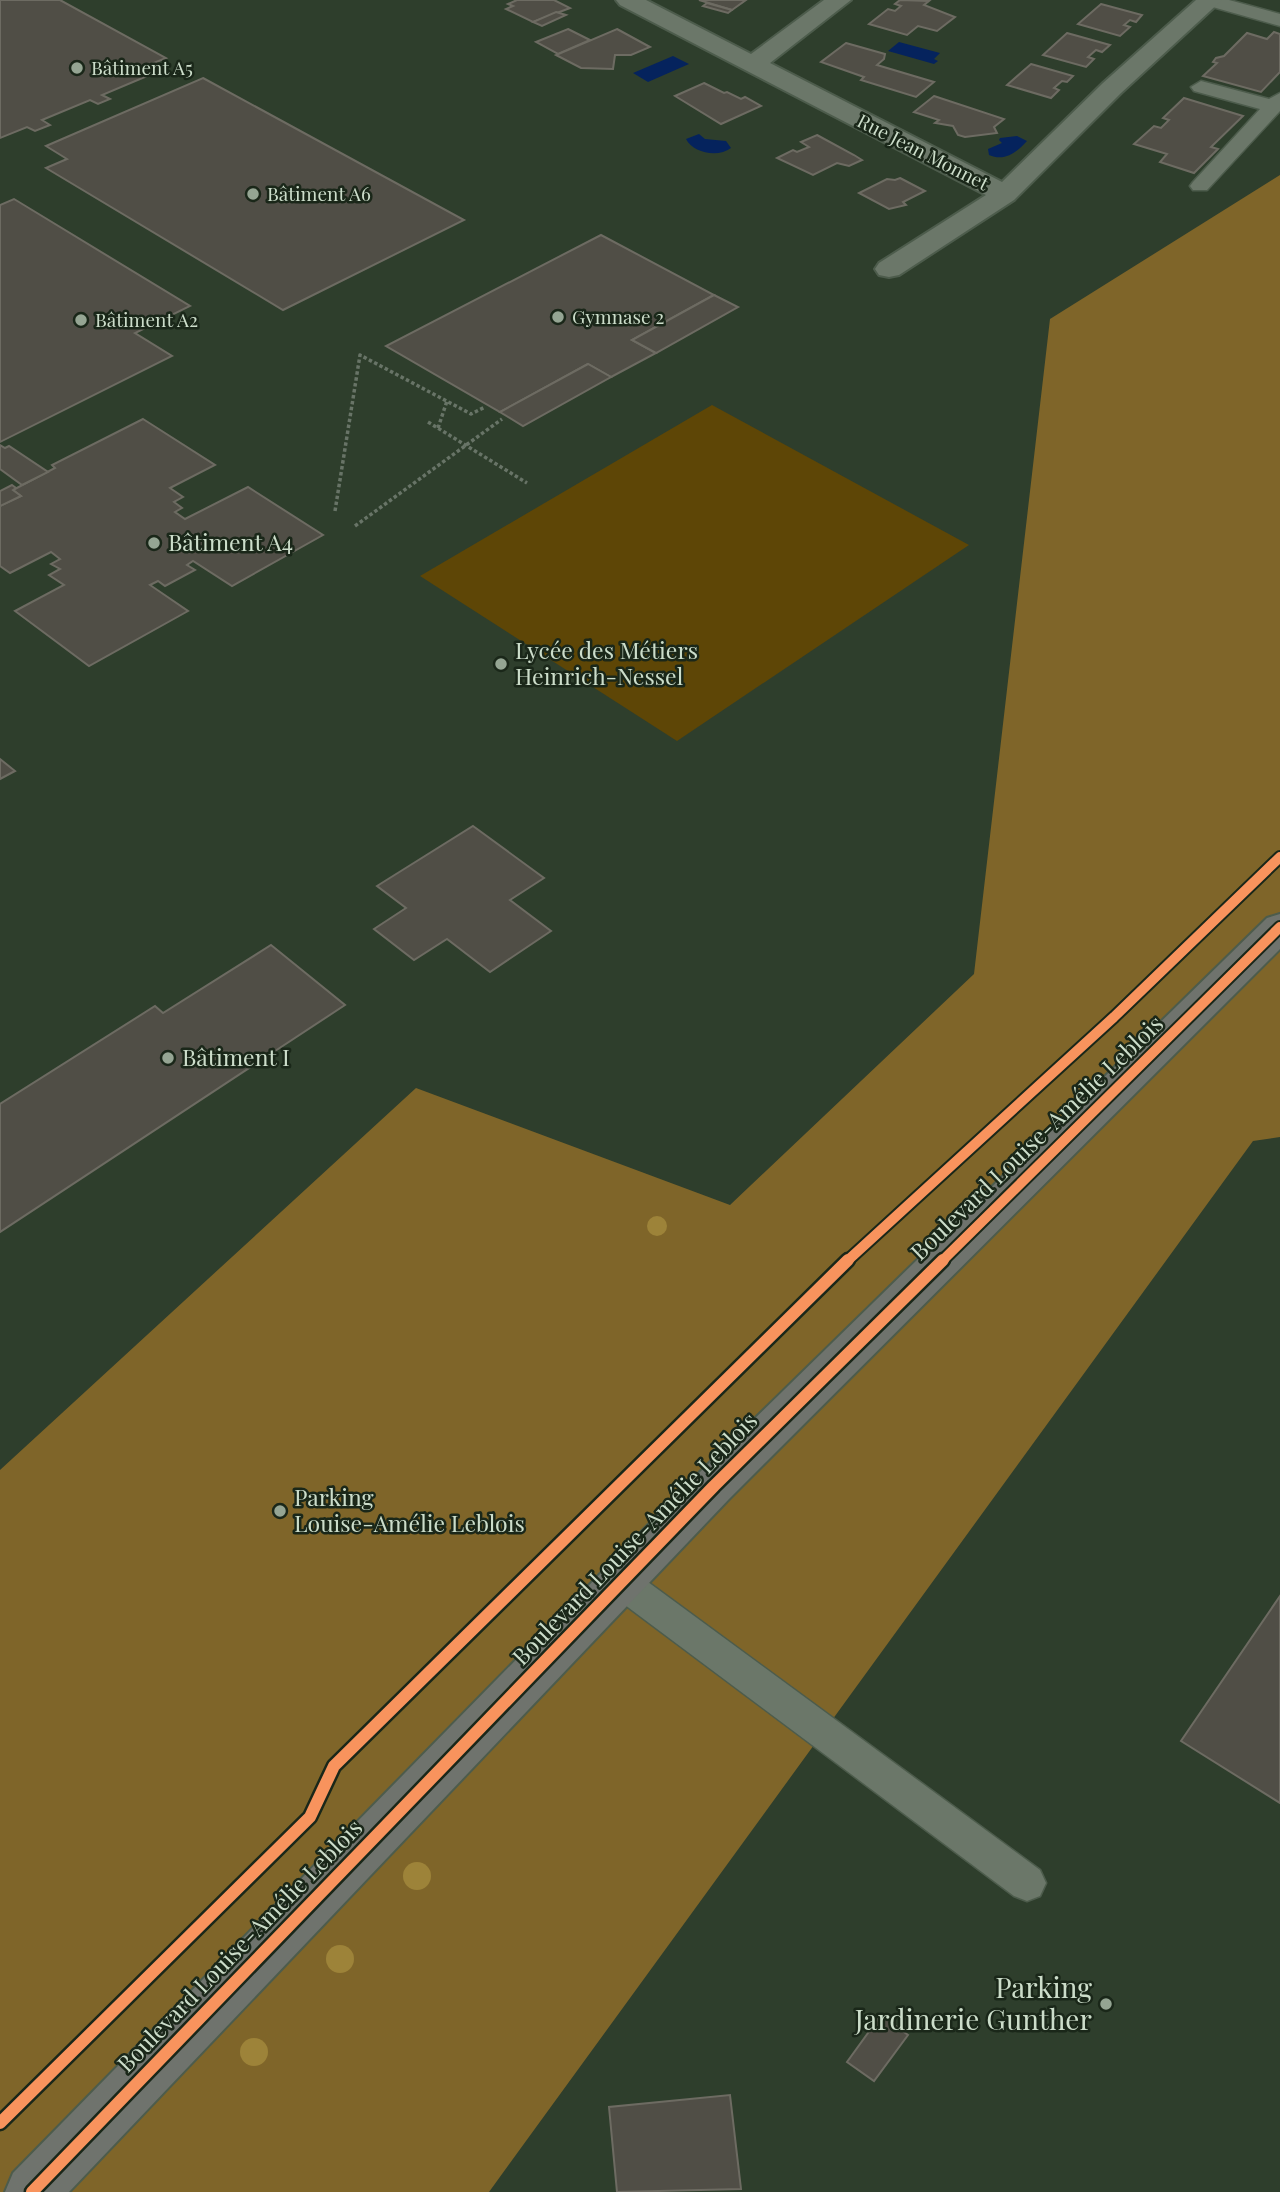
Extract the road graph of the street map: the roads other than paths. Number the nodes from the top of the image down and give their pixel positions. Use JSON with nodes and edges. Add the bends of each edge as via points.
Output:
{"nodes":[{"id":1,"x":628,"y":0,"type":"edge"},
{"id":2,"x":839,"y":0,"type":"edge"},
{"id":3,"x":1210,"y":0,"type":"edge"},
{"id":4,"x":1280,"y":20,"type":"edge"},
{"id":5,"x":753,"y":64,"type":"junction"},
{"id":6,"x":1201,"y":87,"type":"dead end"},
{"id":7,"x":1277,"y":102,"type":"edge"},
{"id":8,"x":1199,"y":186,"type":"dead end"},
{"id":9,"x":1005,"y":194,"type":"junction"},
{"id":10,"x":889,"y":269,"type":"dead end"},
{"id":11,"x":1280,"y":927,"type":"edge"},
{"id":12,"x":621,"y":1582,"type":"junction"},
{"id":13,"x":1027,"y":1883,"type":"dead end"},
{"id":14,"x":33,"y":2192,"type":"edge"}],
"edges":[{"from":1,"to":5,"type":"street","name":"Rue Jean Monnet"},
{"from":2,"to":5,"type":"street"},
{"from":3,"to":4,"type":"lane"},
{"from":3,"to":9,"type":"street","name":"Rue Jean Monnet"},
{"from":5,"to":9,"type":"street","name":"Rue Jean Monnet"},
{"from":6,"to":7,"type":"lane"},
{"from":7,"to":8,"type":"lane"},
{"from":9,"to":10,"type":"street"},
{"from":11,"to":12,"type":"main road","name":"Boulevard Louise-Amélie Leblois"},
{"from":12,"to":13,"type":"lane"},
{"from":12,"to":14,"type":"main road","name":"Boulevard Louise-Amélie Leblois"}]}
